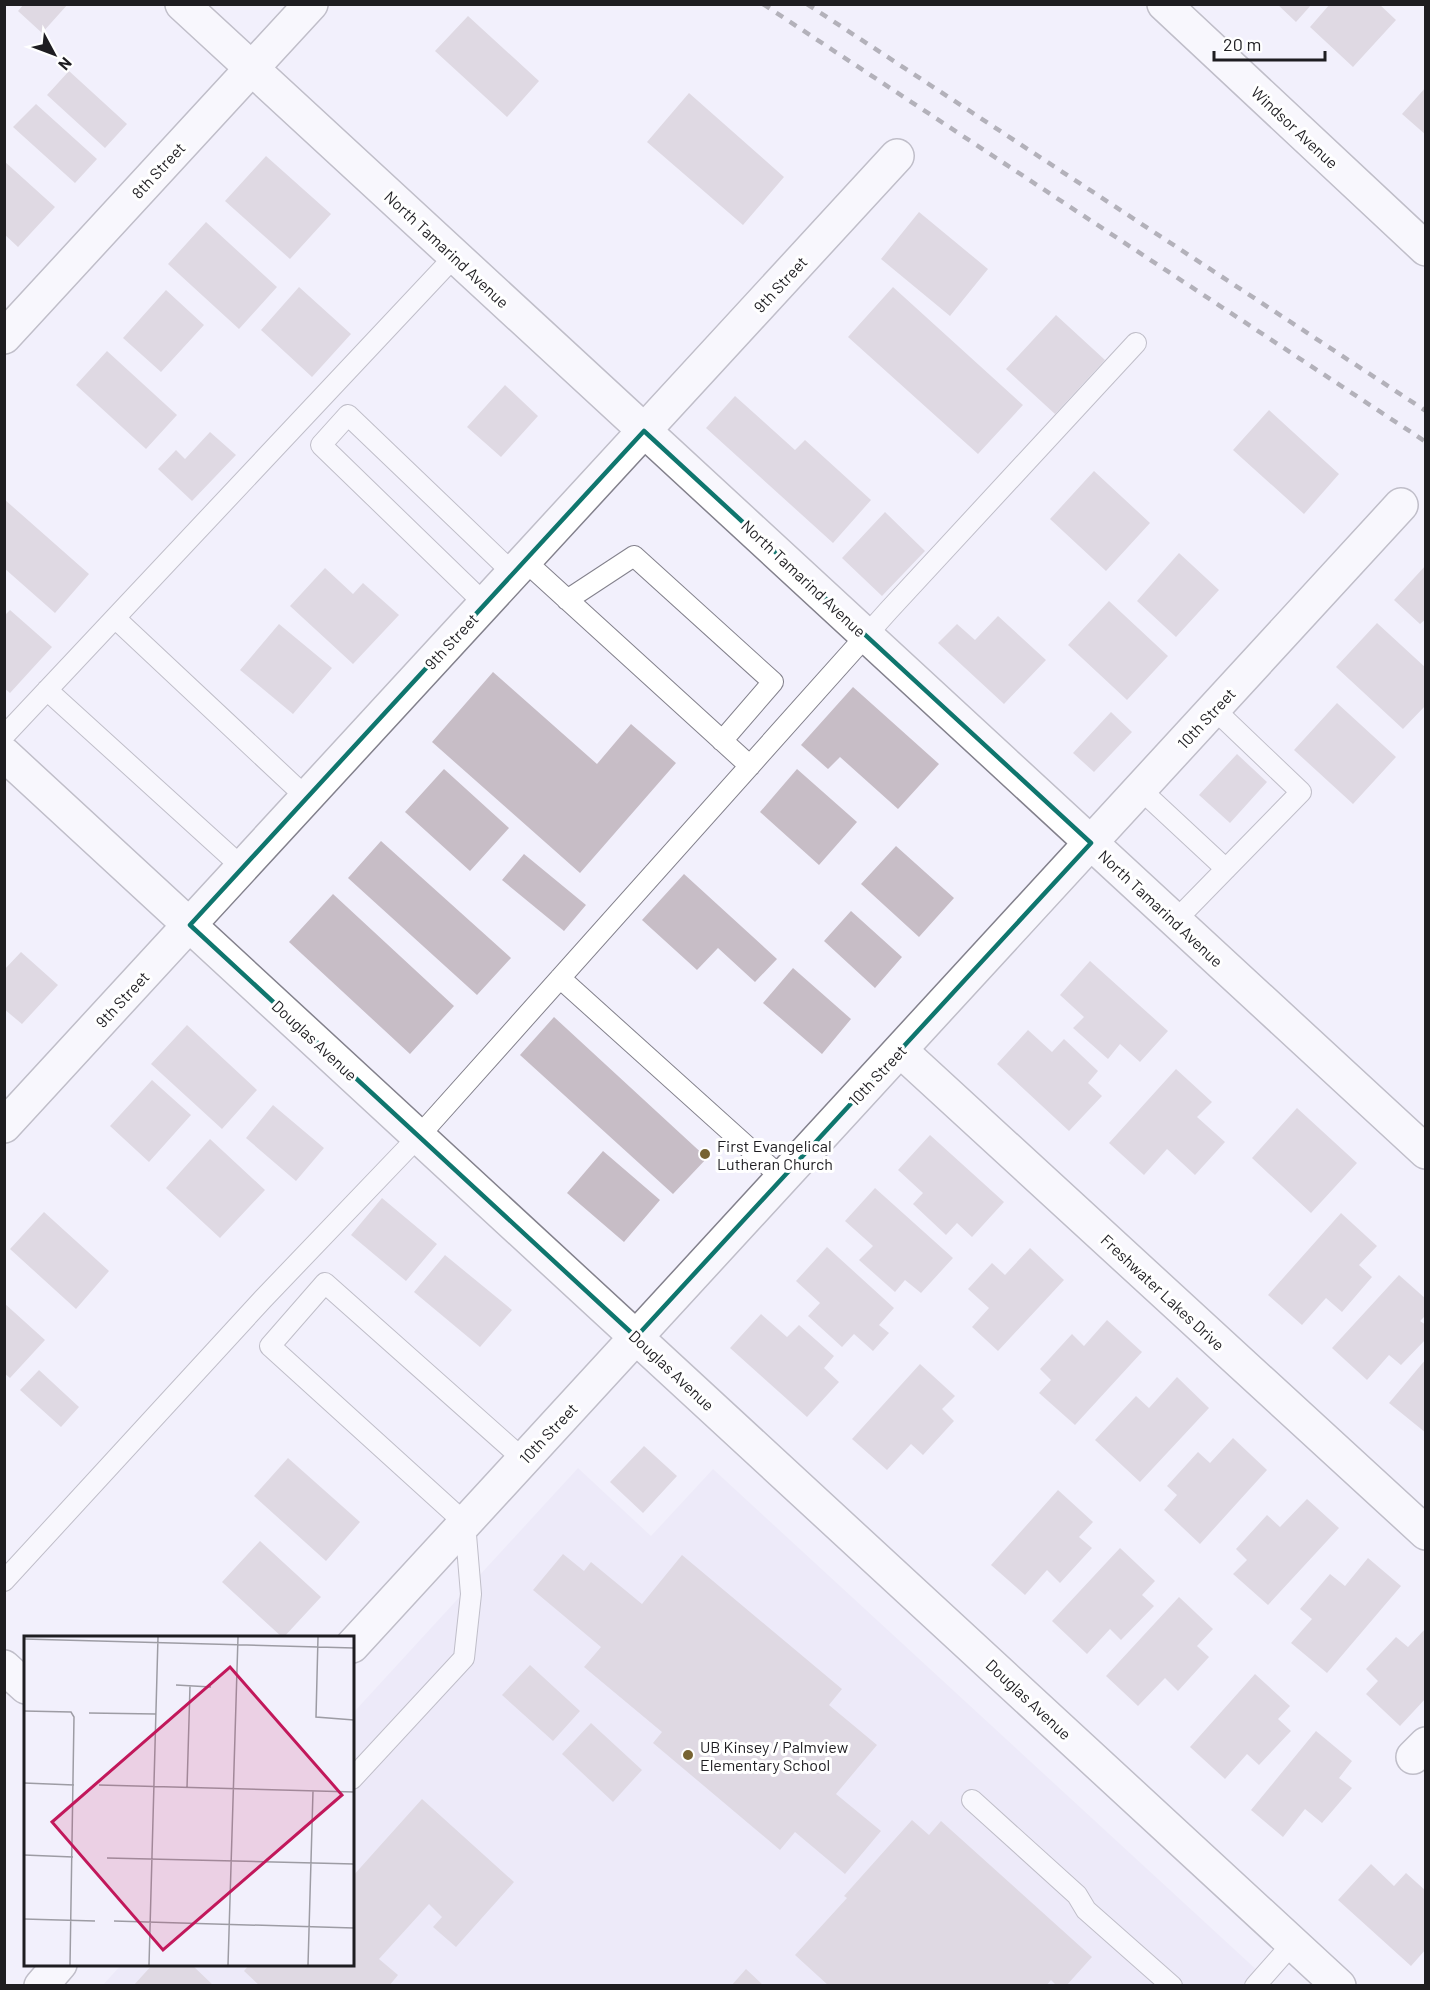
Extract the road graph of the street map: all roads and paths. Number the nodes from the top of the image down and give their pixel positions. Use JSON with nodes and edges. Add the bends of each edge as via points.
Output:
{"nodes":[{"id":1,"x":182,"y":4,"type":"edge"},
{"id":2,"x":311,"y":4,"type":"edge"},
{"id":3,"x":1164,"y":4,"type":"edge"},
{"id":4,"x":252,"y":68,"type":"junction"},
{"id":5,"x":897,"y":156,"type":"dead end"},
{"id":6,"x":1425,"y":249,"type":"edge"},
{"id":7,"x":454,"y":256,"type":"junction"},
{"id":8,"x":4,"y":337,"type":"edge"},
{"id":9,"x":1136,"y":343,"type":"dead end"},
{"id":10,"x":644,"y":431,"type":"junction"},
{"id":11,"x":1401,"y":505,"type":"dead end"},
{"id":12,"x":519,"y":567,"type":"junction"},
{"id":13,"x":567,"y":600,"type":"junction"},
{"id":14,"x":485,"y":604,"type":"junction"},
{"id":15,"x":115,"y":618,"type":"junction"},
{"id":16,"x":866,"y":636,"type":"junction"},
{"id":17,"x":47,"y":690,"type":"junction"},
{"id":18,"x":1214,"y":709,"type":"junction"},
{"id":19,"x":4,"y":736,"type":"edge"},
{"id":20,"x":722,"y":741,"type":"junction"},
{"id":21,"x":4,"y":754,"type":"edge"},
{"id":22,"x":750,"y":766,"type":"junction"},
{"id":23,"x":1140,"y":789,"type":"junction"},
{"id":24,"x":307,"y":798,"type":"junction"},
{"id":25,"x":1091,"y":843,"type":"junction"},
{"id":26,"x":243,"y":868,"type":"junction"},
{"id":27,"x":1226,"y":869,"type":"junction"},
{"id":28,"x":1175,"y":921,"type":"junction"},
{"id":29,"x":190,"y":925,"type":"junction"},
{"id":30,"x":560,"y":978,"type":"junction"},
{"id":31,"x":900,"y":1050,"type":"junction"},
{"id":32,"x":4,"y":1126,"type":"edge"},
{"id":33,"x":419,"y":1136,"type":"junction"},
{"id":34,"x":1425,"y":1152,"type":"edge"},
{"id":35,"x":782,"y":1178,"type":"junction"},
{"id":36,"x":636,"y":1337,"type":"junction"},
{"id":37,"x":523,"y":1460,"type":"junction"},
{"id":38,"x":465,"y":1523,"type":"junction"},
{"id":39,"x":1425,"y":1533,"type":"edge"},
{"id":40,"x":4,"y":1581,"type":"edge"},
{"id":41,"x":354,"y":1644,"type":"edge"},
{"id":42,"x":4,"y":1667,"type":"edge"},
{"id":43,"x":24,"y":1685,"type":"edge"},
{"id":44,"x":354,"y":1777,"type":"edge"},
{"id":45,"x":972,"y":1800,"type":"dead end"},
{"id":46,"x":1293,"y":1943,"type":"junction"},
{"id":47,"x":59,"y":1966,"type":"edge"},
{"id":48,"x":41,"y":1986,"type":"edge"},
{"id":49,"x":1172,"y":1986,"type":"edge"},
{"id":50,"x":1255,"y":1986,"type":"edge"},
{"id":51,"x":1339,"y":1986,"type":"edge"}],
"edges":[{"from":1,"to":4,"type":"street","name":"North Tamarind Avenue"},
{"from":2,"to":4,"type":"street","name":"8th Street"},
{"from":3,"to":6,"type":"street","name":"Windsor Avenue"},
{"from":4,"to":7,"type":"street","name":"North Tamarind Avenue"},
{"from":4,"to":8,"type":"street","name":"8th Street"},
{"from":5,"to":10,"type":"street","name":"9th Street"},
{"from":7,"to":10,"type":"street","name":"North Tamarind Avenue"},
{"from":7,"to":15,"type":"lane"},
{"from":9,"to":16,"type":"lane"},
{"from":10,"to":12,"type":"street","name":"9th Street"},
{"from":10,"to":16,"type":"street","name":"North Tamarind Avenue"},
{"from":11,"to":18,"type":"street","name":"10th Street"},
{"from":12,"to":13,"type":"lane"},
{"from":12,"to":14,"type":"street","name":"9th Street"},
{"from":12,"to":14,"type":"lane","via":[[348,415],[321,445]]},
{"from":13,"to":20,"type":"lane"},
{"from":13,"to":20,"type":"lane","via":[[634,556],[704,619],[773,682]]},
{"from":14,"to":24,"type":"street","name":"9th Street"},
{"from":15,"to":17,"type":"lane"},
{"from":15,"to":24,"type":"lane"},
{"from":16,"to":22,"type":"lane"},
{"from":16,"to":25,"type":"street","name":"North Tamarind Avenue"},
{"from":17,"to":19,"type":"lane"},
{"from":17,"to":26,"type":"lane"},
{"from":18,"to":23,"type":"street","name":"10th Street"},
{"from":18,"to":27,"type":"lane","via":[[1301,792]]},
{"from":20,"to":22,"type":"lane"},
{"from":21,"to":29,"type":"street","name":"Douglas Avenue"},
{"from":22,"to":30,"type":"lane"},
{"from":23,"to":25,"type":"street","name":"10th Street"},
{"from":23,"to":27,"type":"lane"},
{"from":24,"to":26,"type":"street","name":"9th Street"},
{"from":25,"to":28,"type":"street","name":"North Tamarind Avenue"},
{"from":25,"to":31,"type":"street","name":"10th Street"},
{"from":26,"to":29,"type":"street","name":"9th Street"},
{"from":27,"to":28,"type":"lane"},
{"from":28,"to":34,"type":"street","name":"North Tamarind Avenue"},
{"from":29,"to":32,"type":"street","name":"9th Street"},
{"from":29,"to":33,"type":"street","name":"Douglas Avenue"},
{"from":30,"to":33,"type":"lane"},
{"from":30,"to":35,"type":"lane"},
{"from":31,"to":35,"type":"street","name":"10th Street"},
{"from":31,"to":39,"type":"street","name":"Freshwater Lakes Drive"},
{"from":33,"to":36,"type":"street","name":"Douglas Avenue"},
{"from":33,"to":40,"type":"lane","via":[[255,1307]]},
{"from":35,"to":36,"type":"street","name":"10th Street"},
{"from":36,"to":37,"type":"street","name":"10th Street"},
{"from":36,"to":46,"type":"street","name":"Douglas Avenue"},
{"from":37,"to":38,"type":"street","name":"10th Street"},
{"from":37,"to":38,"type":"lane","via":[[325,1283],[270,1346]]},
{"from":38,"to":41,"type":"street","name":"10th Street"},
{"from":38,"to":44,"type":"lane","via":[[471,1594],[464,1658]]},
{"from":42,"to":43,"type":"street"},
{"from":45,"to":49,"type":"lane"},
{"from":46,"to":50,"type":"lane"},
{"from":46,"to":51,"type":"street","name":"Douglas Avenue"},
{"from":47,"to":48,"type":"street"}]}
